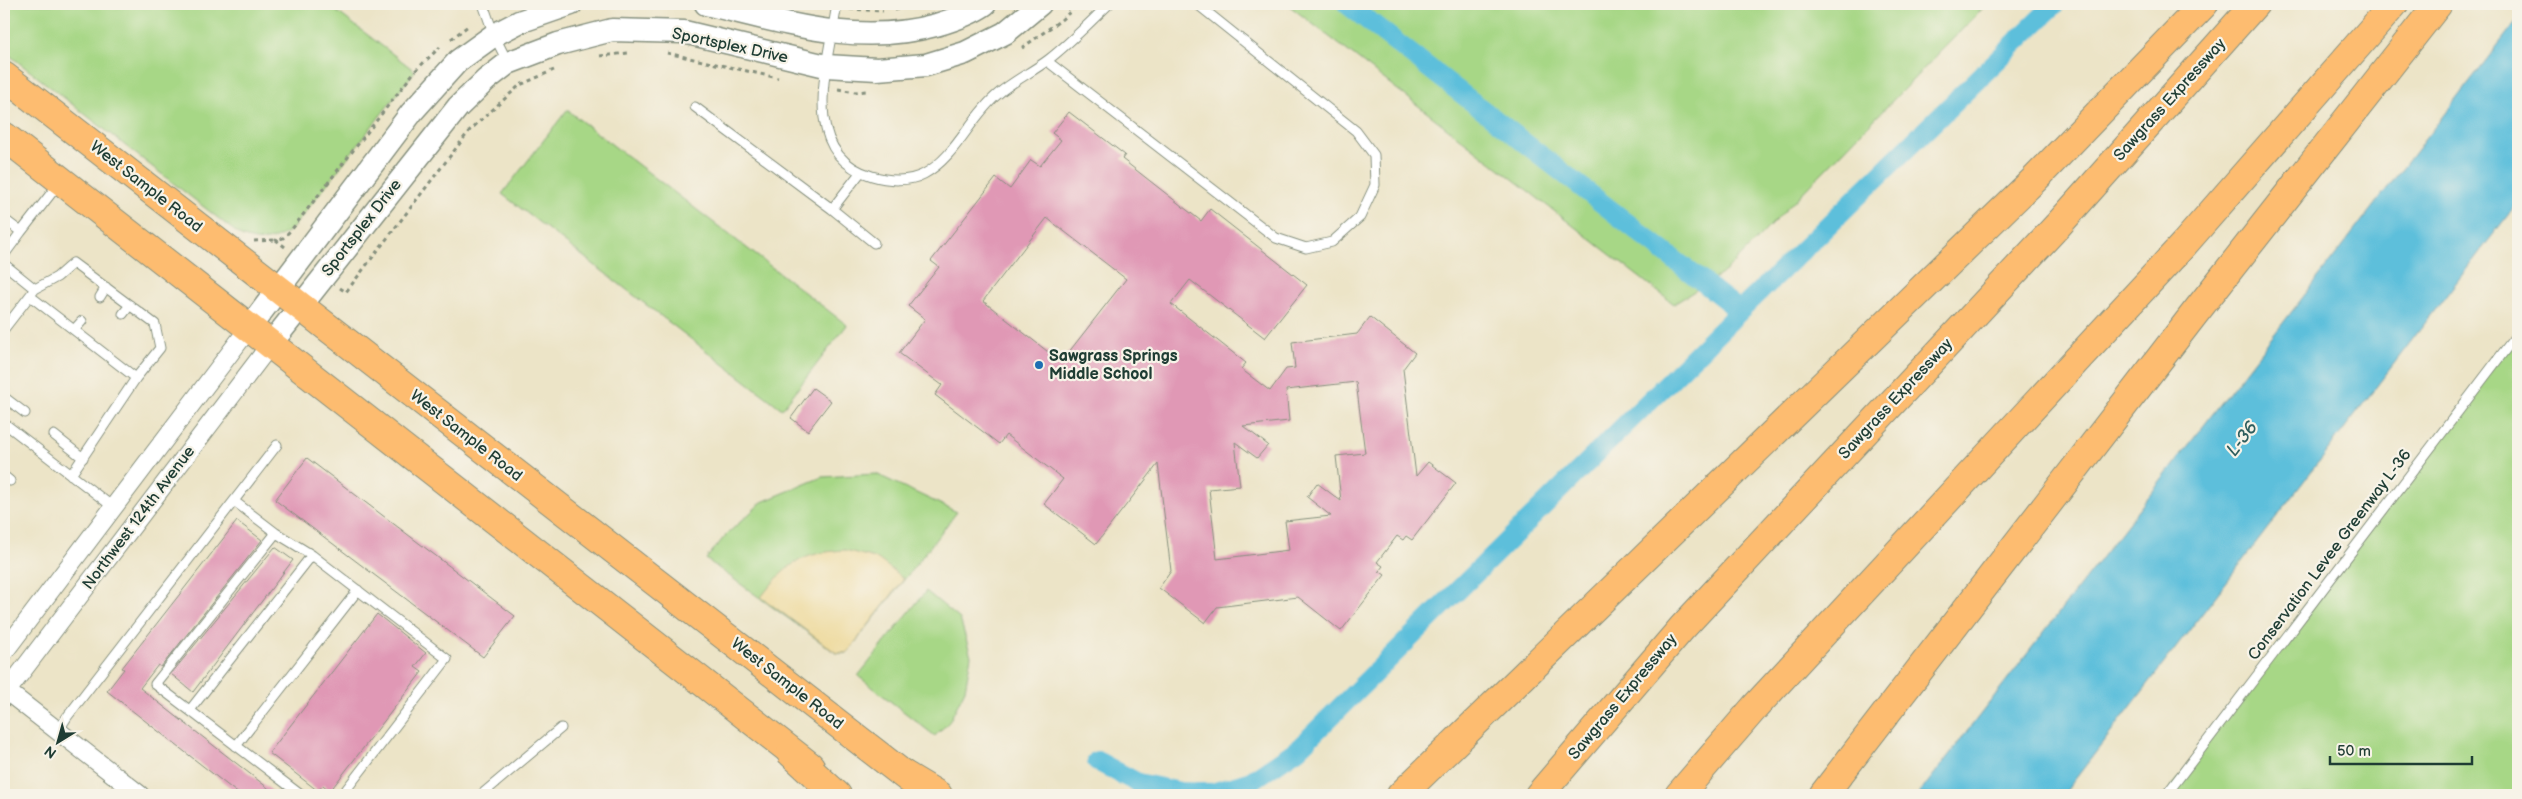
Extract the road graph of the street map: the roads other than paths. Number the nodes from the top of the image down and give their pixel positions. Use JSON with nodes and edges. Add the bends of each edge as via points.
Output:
{"nodes":[{"id":1,"x":483,"y":4,"type":"edge"},
{"id":2,"x":570,"y":4,"type":"edge"},
{"id":3,"x":706,"y":4,"type":"edge"},
{"id":4,"x":1040,"y":4,"type":"edge"},
{"id":5,"x":1109,"y":4,"type":"edge"},
{"id":6,"x":1197,"y":4,"type":"edge"},
{"id":7,"x":2204,"y":4,"type":"edge"},
{"id":8,"x":2255,"y":4,"type":"edge"},
{"id":9,"x":2394,"y":4,"type":"edge"},
{"id":10,"x":2438,"y":4,"type":"edge"},
{"id":11,"x":984,"y":5,"type":"edge"},
{"id":12,"x":837,"y":6,"type":"edge"},
{"id":13,"x":832,"y":31,"type":"junction"},
{"id":14,"x":494,"y":35,"type":"junction"},
{"id":15,"x":1011,"y":42,"type":"junction"},
{"id":16,"x":1047,"y":61,"type":"junction"},
{"id":17,"x":508,"y":63,"type":"junction"},
{"id":18,"x":4,"y":76,"type":"edge"},
{"id":19,"x":825,"y":76,"type":"junction"},
{"id":20,"x":696,"y":107,"type":"dead end"},
{"id":21,"x":4,"y":136,"type":"edge"},
{"id":22,"x":860,"y":173,"type":"junction"},
{"id":23,"x":61,"y":181,"type":"junction"},
{"id":24,"x":832,"y":209,"type":"junction"},
{"id":25,"x":4,"y":220,"type":"edge"},
{"id":26,"x":21,"y":232,"type":"junction"},
{"id":27,"x":874,"y":243,"type":"dead end"},
{"id":28,"x":4,"y":255,"type":"edge"},
{"id":29,"x":4,"y":264,"type":"edge"},
{"id":30,"x":106,"y":287,"type":"junction"},
{"id":31,"x":277,"y":289,"type":"junction"},
{"id":32,"x":32,"y":292,"type":"junction"},
{"id":33,"x":100,"y":297,"type":"dead end"},
{"id":34,"x":130,"y":305,"type":"junction"},
{"id":35,"x":301,"y":307,"type":"junction"},
{"id":36,"x":123,"y":314,"type":"dead end"},
{"id":37,"x":82,"y":321,"type":"dead end"},
{"id":38,"x":248,"y":328,"type":"junction"},
{"id":39,"x":4,"y":329,"type":"edge"},
{"id":40,"x":74,"y":330,"type":"junction"},
{"id":41,"x":2518,"y":333,"type":"edge"},
{"id":42,"x":105,"y":340,"type":"dead end"},
{"id":43,"x":270,"y":345,"type":"junction"},
{"id":44,"x":99,"y":349,"type":"junction"},
{"id":45,"x":136,"y":378,"type":"junction"},
{"id":46,"x":4,"y":397,"type":"edge"},
{"id":47,"x":24,"y":413,"type":"dead end"},
{"id":48,"x":4,"y":423,"type":"edge"},
{"id":49,"x":54,"y":435,"type":"dead end"},
{"id":50,"x":277,"y":446,"type":"dead end"},
{"id":51,"x":83,"y":458,"type":"junction"},
{"id":52,"x":71,"y":475,"type":"junction"},
{"id":53,"x":234,"y":501,"type":"junction"},
{"id":54,"x":113,"y":507,"type":"junction"},
{"id":55,"x":276,"y":533,"type":"junction"},
{"id":56,"x":312,"y":555,"type":"junction"},
{"id":57,"x":358,"y":590,"type":"junction"},
{"id":58,"x":4,"y":652,"type":"edge"},
{"id":59,"x":5,"y":690,"type":"edge"},
{"id":60,"x":190,"y":710,"type":"junction"},
{"id":61,"x":561,"y":728,"type":"dead end"},
{"id":62,"x":58,"y":731,"type":"junction"},
{"id":63,"x":236,"y":746,"type":"junction"},
{"id":64,"x":791,"y":752,"type":"junction"},
{"id":65,"x":903,"y":774,"type":"junction"},
{"id":66,"x":140,"y":795,"type":"edge"},
{"id":67,"x":301,"y":795,"type":"edge"},
{"id":68,"x":342,"y":795,"type":"edge"},
{"id":69,"x":482,"y":795,"type":"edge"},
{"id":70,"x":837,"y":795,"type":"edge"},
{"id":71,"x":850,"y":795,"type":"edge"},
{"id":72,"x":928,"y":795,"type":"edge"},
{"id":73,"x":938,"y":795,"type":"edge"},
{"id":74,"x":1401,"y":795,"type":"edge"},
{"id":75,"x":1540,"y":795,"type":"edge"},
{"id":76,"x":1679,"y":795,"type":"edge"},
{"id":77,"x":1823,"y":795,"type":"edge"},
{"id":78,"x":2166,"y":795,"type":"edge"}],
"edges":[{"from":1,"to":14,"type":"lane"},
{"from":2,"to":14,"type":"street","name":"Sportsplex Drive","via":[[519,22]]},
{"from":3,"to":13,"type":"street"},
{"from":4,"to":15,"type":"street","name":"Sportsplex Drive"},
{"from":5,"to":16,"type":"lane"},
{"from":6,"to":16,"type":"lane","via":[[1356,131],[1374,155],[1374,185],[1360,216],[1332,242],[1306,248],[1276,238]]},
{"from":7,"to":74,"type":"main road","via":[[2034,180]]},
{"from":8,"to":75,"type":"main road","name":"Sawgrass Expressway","via":[[2058,225],[1682,628]]},
{"from":9,"to":76,"type":"main road","via":[[2185,243],[1788,670]]},
{"from":10,"to":77,"type":"main road"},
{"from":11,"to":13,"type":"street","via":[[955,20],[915,30],[876,35]]},
{"from":11,"to":15,"type":"street"},
{"from":12,"to":13,"type":"lane"},
{"from":13,"to":19,"type":"lane"},
{"from":14,"to":17,"type":"lane"},
{"from":14,"to":31,"type":"street","name":"Sportsplex Drive","via":[[458,61],[412,112]]},
{"from":15,"to":19,"type":"street","name":"Sportsplex Drive","via":[[926,65]]},
{"from":16,"to":22,"type":"lane","via":[[998,94],[940,162],[923,175],[906,180],[882,180]]},
{"from":17,"to":19,"type":"street","name":"Sportsplex Drive","via":[[558,44],[612,30],[684,32]]},
{"from":17,"to":35,"type":"street","name":"Sportsplex Drive","via":[[458,107]]},
{"from":18,"to":31,"type":"main road","name":"West Sample Road"},
{"from":19,"to":22,"type":"lane","via":[[823,122],[832,144],[846,163]]},
{"from":20,"to":24,"type":"lane"},
{"from":21,"to":23,"type":"main road"},
{"from":22,"to":24,"type":"lane"},
{"from":23,"to":26,"type":"lane"},
{"from":23,"to":38,"type":"main road"},
{"from":24,"to":27,"type":"lane"},
{"from":25,"to":26,"type":"lane"},
{"from":26,"to":28,"type":"lane"},
{"from":29,"to":32,"type":"lane"},
{"from":30,"to":32,"type":"lane","via":[[73,263]]},
{"from":30,"to":33,"type":"lane"},
{"from":30,"to":34,"type":"lane"},
{"from":31,"to":35,"type":"main road","name":"West Sample Road"},
{"from":31,"to":38,"type":"street","name":"Sportsplex Drive"},
{"from":32,"to":39,"type":"lane"},
{"from":32,"to":40,"type":"lane"},
{"from":34,"to":36,"type":"lane"},
{"from":34,"to":45,"type":"lane","via":[[155,324],[160,348]]},
{"from":35,"to":43,"type":"street","name":"Sportsplex Drive"},
{"from":35,"to":65,"type":"main road","name":"West Sample Road"},
{"from":37,"to":40,"type":"lane"},
{"from":38,"to":43,"type":"main road"},
{"from":38,"to":54,"type":"street","name":"Northwest 124th Avenue"},
{"from":40,"to":44,"type":"lane"},
{"from":41,"to":78,"type":"lane","name":"Conservation Levee Greenway L-36"},
{"from":42,"to":44,"type":"lane"},
{"from":43,"to":59,"type":"street","name":"Northwest 124th Avenue"},
{"from":43,"to":64,"type":"main road"},
{"from":44,"to":45,"type":"lane"},
{"from":45,"to":51,"type":"lane"},
{"from":46,"to":47,"type":"lane"},
{"from":48,"to":52,"type":"lane"},
{"from":49,"to":51,"type":"lane"},
{"from":50,"to":53,"type":"lane"},
{"from":51,"to":52,"type":"lane"},
{"from":52,"to":54,"type":"lane"},
{"from":53,"to":55,"type":"lane"},
{"from":53,"to":62,"type":"lane"},
{"from":54,"to":58,"type":"street","name":"Northwest 124th Avenue"},
{"from":55,"to":56,"type":"lane"},
{"from":55,"to":60,"type":"lane","via":[[155,684]]},
{"from":56,"to":57,"type":"lane"},
{"from":56,"to":60,"type":"lane"},
{"from":57,"to":63,"type":"lane"},
{"from":57,"to":68,"type":"lane","via":[[447,659]]},
{"from":59,"to":62,"type":"street"},
{"from":60,"to":63,"type":"lane"},
{"from":61,"to":69,"type":"lane"},
{"from":62,"to":66,"type":"street"},
{"from":63,"to":67,"type":"lane"},
{"from":64,"to":70,"type":"main road"},
{"from":64,"to":71,"type":"main road"},
{"from":65,"to":72,"type":"main road","name":"West Sample Road"},
{"from":65,"to":73,"type":"main road"}]}
